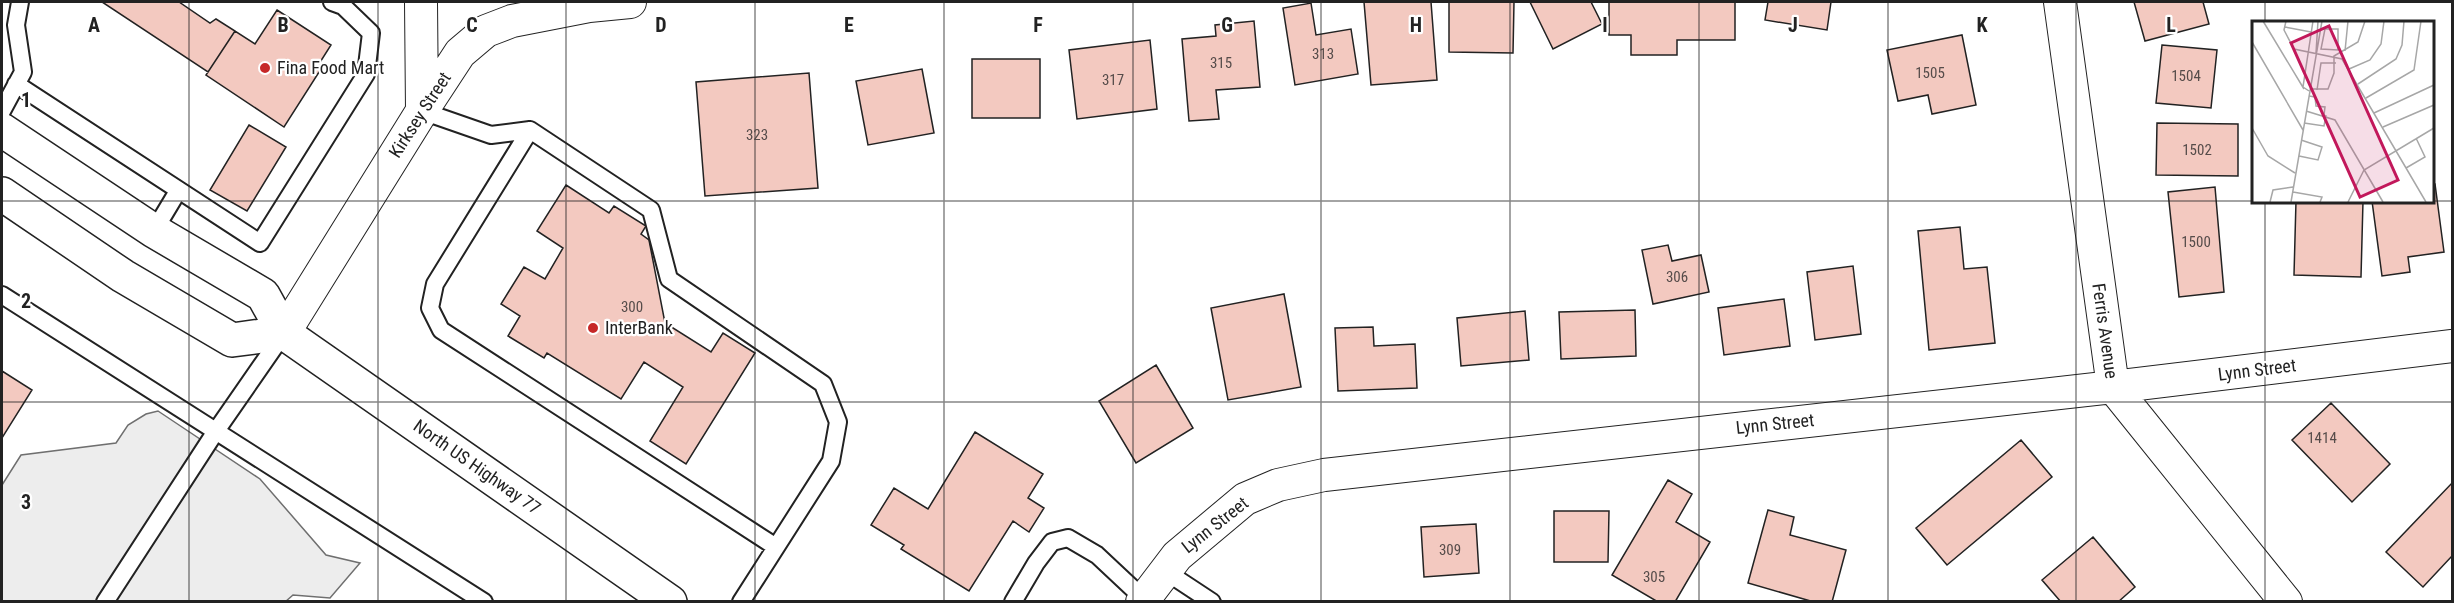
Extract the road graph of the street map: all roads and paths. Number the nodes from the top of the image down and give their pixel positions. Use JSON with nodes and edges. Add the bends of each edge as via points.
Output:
{"nodes":[{"id":1,"x":20,"y":2,"type":"edge"},
{"id":2,"x":332,"y":2,"type":"edge"},
{"id":3,"x":422,"y":2,"type":"edge"},
{"id":4,"x":630,"y":2,"type":"edge"},
{"id":5,"x":2060,"y":2,"type":"edge"},
{"id":6,"x":16,"y":84,"type":"junction"},
{"id":7,"x":2,"y":111,"type":"edge"},
{"id":8,"x":422,"y":111,"type":"junction"},
{"id":9,"x":2,"y":130,"type":"edge"},
{"id":10,"x":530,"y":130,"type":"junction"},
{"id":11,"x":178,"y":191,"type":"junction"},
{"id":12,"x":2,"y":194,"type":"edge"},
{"id":13,"x":154,"y":231,"type":"junction"},
{"id":14,"x":2,"y":295,"type":"edge"},
{"id":15,"x":284,"y":333,"type":"junction"},
{"id":16,"x":2452,"y":346,"type":"edge"},
{"id":17,"x":2113,"y":387,"type":"junction"},
{"id":18,"x":216,"y":431,"type":"junction"},
{"id":19,"x":776,"y":547,"type":"junction"},
{"id":20,"x":1165,"y":571,"type":"junction"},
{"id":21,"x":1143,"y":600,"type":"edge"},
{"id":22,"x":105,"y":602,"type":"edge"},
{"id":23,"x":484,"y":602,"type":"edge"},
{"id":24,"x":670,"y":602,"type":"edge"},
{"id":25,"x":741,"y":602,"type":"edge"},
{"id":26,"x":1013,"y":602,"type":"edge"},
{"id":27,"x":1212,"y":602,"type":"edge"},
{"id":28,"x":2286,"y":602,"type":"edge"}],
"edges":[{"from":1,"to":6,"type":"lane","via":[[16,25],[23,72]]},
{"from":2,"to":11,"type":"lane","via":[[343,6],[371,33],[366,74],[260,243]]},
{"from":3,"to":8,"type":"street"},
{"from":4,"to":8,"type":"street","name":"Kirksey Street","via":[[523,19],[486,31],[460,53]]},
{"from":5,"to":17,"type":"street","name":"Ferris Avenue"},
{"from":6,"to":7,"type":"lane"},
{"from":6,"to":11,"type":"lane"},
{"from":8,"to":10,"type":"lane","via":[[491,135]]},
{"from":8,"to":15,"type":"street","name":"Kirksey Street"},
{"from":9,"to":13,"type":"main road","name":"North US Highway 77"},
{"from":10,"to":19,"type":"lane","via":[[651,210],[669,279],[823,384],[838,422],[831,461]]},
{"from":10,"to":19,"type":"lane","via":[[435,284],[430,308],[441,330]]},
{"from":11,"to":13,"type":"lane"},
{"from":12,"to":15,"type":"main road","via":[[123,276],[232,340]]},
{"from":13,"to":15,"type":"main road","name":"North US Highway 77","via":[[262,295]]},
{"from":14,"to":18,"type":"lane"},
{"from":15,"to":18,"type":"lane"},
{"from":15,"to":24,"type":"main road","name":"North US Highway 77"},
{"from":16,"to":17,"type":"street","name":"Lynn Street"},
{"from":17,"to":20,"type":"street","name":"Lynn Street","via":[[1324,475],[1278,485],[1245,499],[1177,556]]},
{"from":17,"to":28,"type":"street","name":"Ferris Avenue"},
{"from":18,"to":22,"type":"lane"},
{"from":18,"to":23,"type":"lane"},
{"from":19,"to":25,"type":"lane"},
{"from":20,"to":21,"type":"street","name":"Lynn Street"},
{"from":20,"to":27,"type":"lane"},
{"from":21,"to":26,"type":"lane","via":[[1097,555],[1068,538],[1052,542]]}]}
